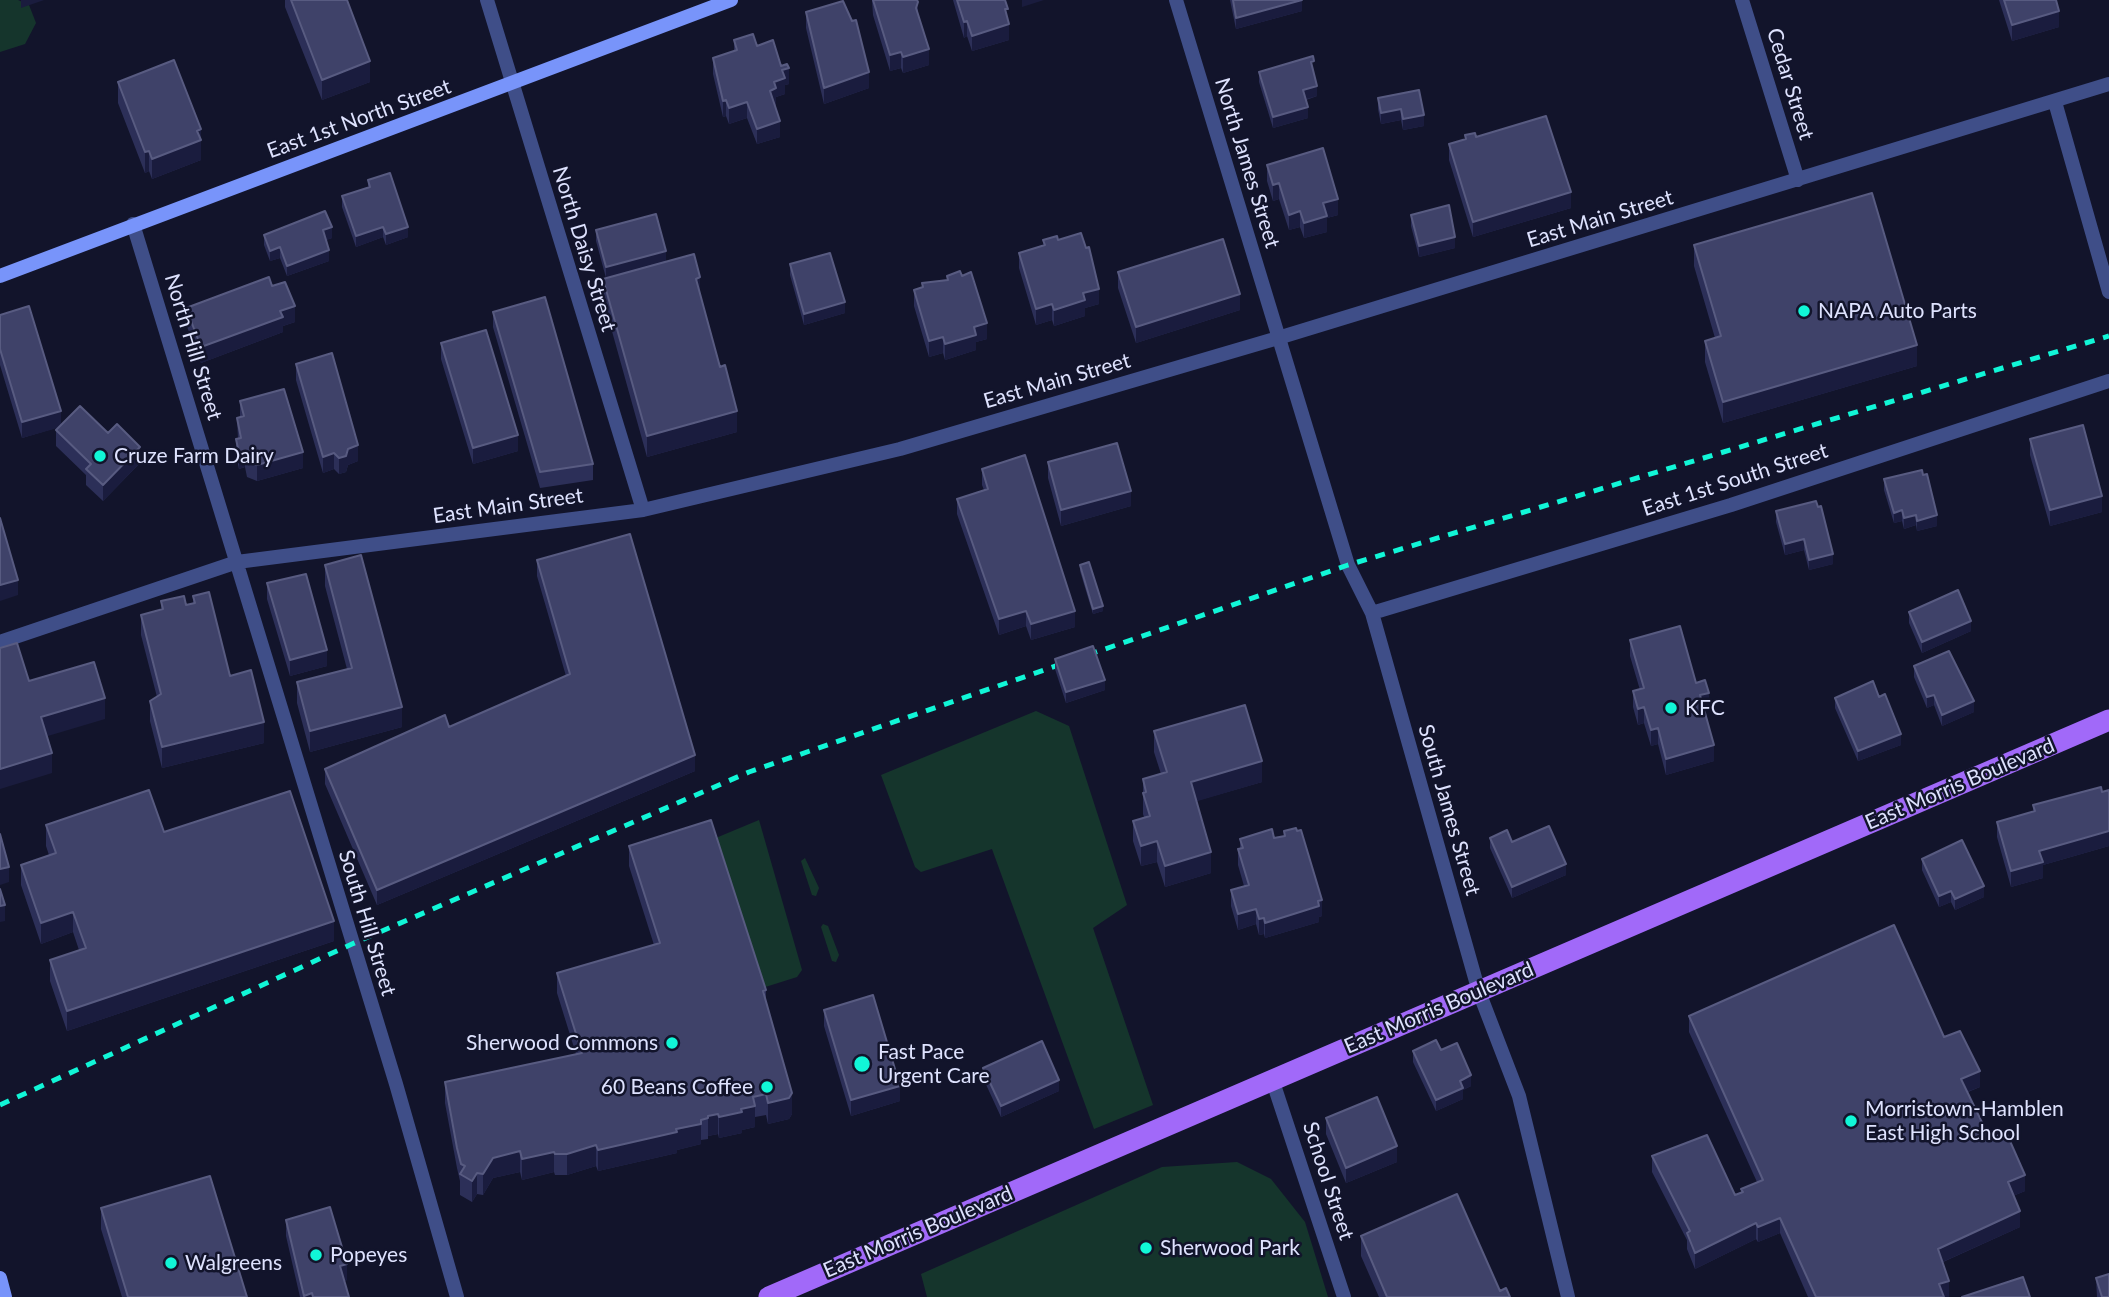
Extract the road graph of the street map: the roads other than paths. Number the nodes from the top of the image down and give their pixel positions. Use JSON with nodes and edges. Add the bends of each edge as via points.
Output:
{"nodes":[{"id":1,"x":487,"y":0,"type":"edge"},
{"id":2,"x":731,"y":0,"type":"edge"},
{"id":3,"x":1175,"y":0,"type":"edge"},
{"id":4,"x":1742,"y":0,"type":"edge"},
{"id":5,"x":2109,"y":84,"type":"edge"},
{"id":6,"x":512,"y":85,"type":"junction"},
{"id":7,"x":2055,"y":102,"type":"junction"},
{"id":8,"x":1798,"y":180,"type":"junction"},
{"id":9,"x":133,"y":225,"type":"junction"},
{"id":10,"x":0,"y":276,"type":"edge"},
{"id":11,"x":2109,"y":292,"type":"edge"},
{"id":12,"x":1278,"y":338,"type":"junction"},
{"id":13,"x":2109,"y":381,"type":"edge"},
{"id":14,"x":643,"y":510,"type":"junction"},
{"id":15,"x":237,"y":562,"type":"junction"},
{"id":16,"x":1371,"y":613,"type":"junction"},
{"id":17,"x":0,"y":642,"type":"edge"},
{"id":18,"x":2109,"y":720,"type":"edge"},
{"id":19,"x":1479,"y":992,"type":"junction"},
{"id":20,"x":1272,"y":1079,"type":"junction"},
{"id":21,"x":0,"y":1278,"type":"edge"},
{"id":22,"x":5,"y":1297,"type":"edge"},
{"id":23,"x":457,"y":1297,"type":"edge"},
{"id":24,"x":769,"y":1297,"type":"edge"},
{"id":25,"x":1344,"y":1297,"type":"edge"},
{"id":26,"x":1568,"y":1297,"type":"edge"}],
"edges":[{"from":1,"to":6,"type":"street","name":"North Daisy Street"},
{"from":2,"to":6,"type":"main road","name":"East 1st North Street"},
{"from":3,"to":12,"type":"street","name":"North James Street"},
{"from":4,"to":8,"type":"street","name":"Cedar Street"},
{"from":5,"to":7,"type":"street","name":"East Main Street"},
{"from":6,"to":9,"type":"main road","name":"East 1st North Street"},
{"from":6,"to":14,"type":"street","name":"North Daisy Street"},
{"from":7,"to":8,"type":"street","name":"East Main Street"},
{"from":7,"to":11,"type":"street"},
{"from":8,"to":12,"type":"street","name":"East Main Street"},
{"from":9,"to":10,"type":"main road","name":"East 1st North Street"},
{"from":9,"to":15,"type":"street","name":"North Hill Street"},
{"from":12,"to":14,"type":"street","name":"East Main Street","via":[[900,449]]},
{"from":12,"to":16,"type":"street","name":"South James Street","via":[[1348,565]]},
{"from":13,"to":16,"type":"street","name":"East 1st South Street","via":[[1731,505]]},
{"from":14,"to":15,"type":"street","name":"East Main Street"},
{"from":15,"to":17,"type":"street","name":"East Main Street"},
{"from":15,"to":23,"type":"street","name":"South Hill Street"},
{"from":16,"to":19,"type":"street","name":"South James Street"},
{"from":18,"to":19,"type":"main road","name":"East Morris Boulevard"},
{"from":19,"to":20,"type":"main road","name":"East Morris Boulevard"},
{"from":19,"to":26,"type":"street","name":"South James Street","via":[[1519,1096]]},
{"from":20,"to":24,"type":"main road","name":"East Morris Boulevard"},
{"from":20,"to":25,"type":"street","name":"School Street"},
{"from":21,"to":22,"type":"main road"}]}
